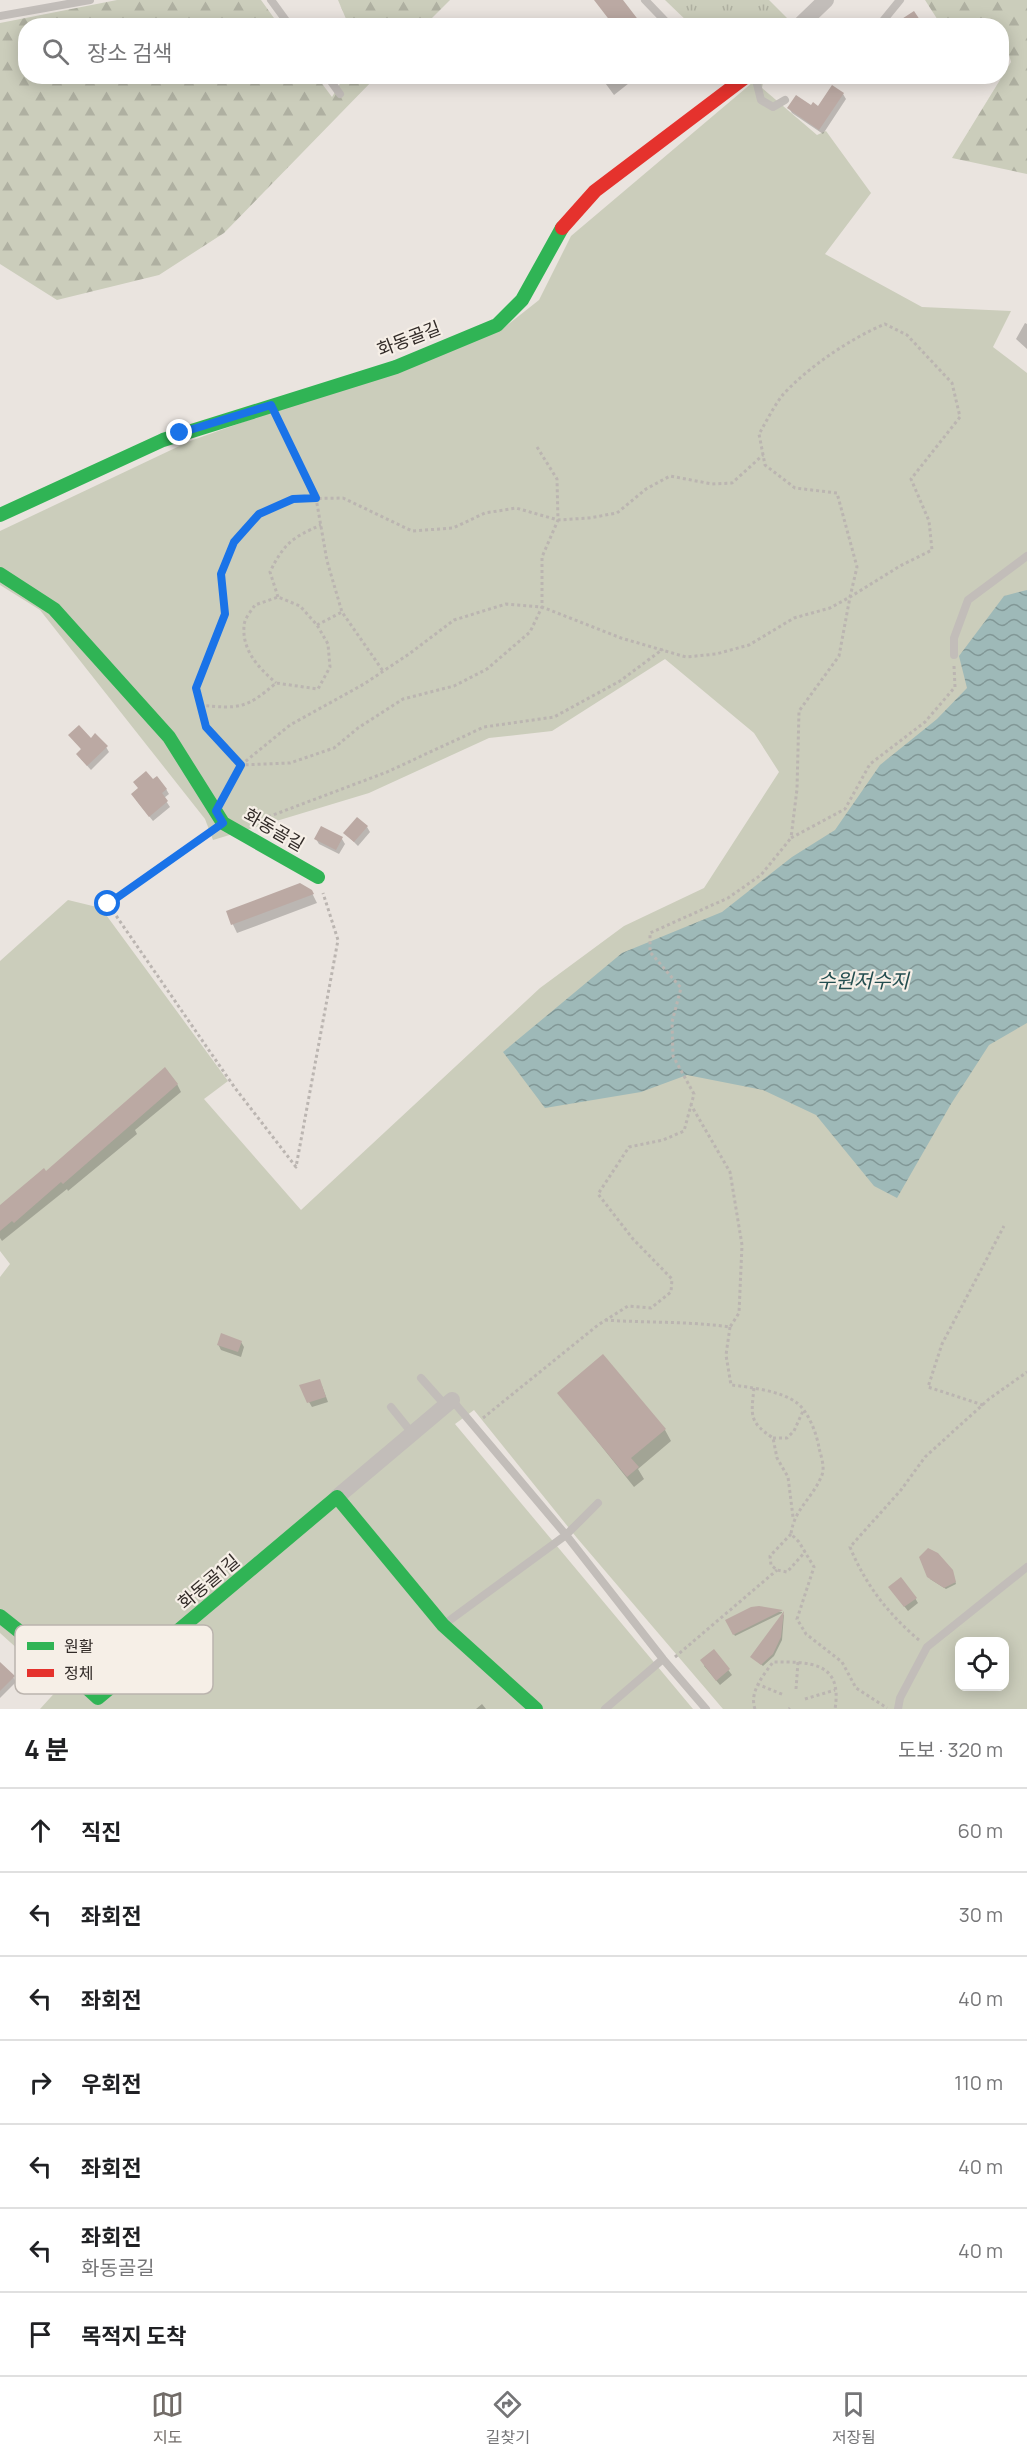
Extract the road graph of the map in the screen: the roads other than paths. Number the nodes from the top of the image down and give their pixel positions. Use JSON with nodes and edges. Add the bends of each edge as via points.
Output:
{"nodes":[{"id":1,"x":90,"y":0,"type":"edge"},
{"id":2,"x":271,"y":0,"type":"edge"},
{"id":3,"x":645,"y":0,"type":"edge"},
{"id":4,"x":826,"y":0,"type":"edge"},
{"id":5,"x":900,"y":0,"type":"edge"},
{"id":6,"x":0,"y":16,"type":"edge"},
{"id":7,"x":284,"y":18,"type":"edge"},
{"id":8,"x":662,"y":18,"type":"edge"},
{"id":9,"x":807,"y":18,"type":"edge"},
{"id":10,"x":885,"y":18,"type":"edge"},
{"id":11,"x":333,"y":84,"type":"edge"},
{"id":12,"x":731,"y":84,"type":"edge"},
{"id":13,"x":757,"y":84,"type":"edge"},
{"id":14,"x":340,"y":94,"type":"dead end"},
{"id":15,"x":784,"y":100,"type":"dead end"},
{"id":16,"x":0,"y":515,"type":"edge"},
{"id":17,"x":1027,"y":556,"type":"edge"},
{"id":18,"x":0,"y":574,"type":"edge"},
{"id":19,"x":954,"y":655,"type":"road end"},
{"id":20,"x":318,"y":878,"type":"road end"},
{"id":21,"x":421,"y":1378,"type":"dead end"},
{"id":22,"x":449,"y":1403,"type":"junction"},
{"id":23,"x":391,"y":1407,"type":"dead end"},
{"id":24,"x":412,"y":1433,"type":"junction"},
{"id":25,"x":337,"y":1497,"type":"junction"},
{"id":26,"x":598,"y":1503,"type":"dead end"},
{"id":27,"x":566,"y":1535,"type":"junction"},
{"id":28,"x":1027,"y":1567,"type":"edge"},
{"id":29,"x":0,"y":1616,"type":"edge"},
{"id":30,"x":185,"y":1625,"type":"edge"},
{"id":31,"x":443,"y":1625,"type":"junction"},
{"id":32,"x":15,"y":1628,"type":"edge"},
{"id":33,"x":665,"y":1662,"type":"junction"},
{"id":34,"x":94,"y":1694,"type":"edge"},
{"id":35,"x":103,"y":1694,"type":"edge"},
{"id":36,"x":98,"y":1698,"type":"junction"},
{"id":37,"x":84,"y":1709,"type":"edge"},
{"id":38,"x":536,"y":1709,"type":"edge"},
{"id":39,"x":605,"y":1709,"type":"edge"},
{"id":40,"x":706,"y":1709,"type":"edge"},
{"id":41,"x":898,"y":1709,"type":"edge"}],
"edges":[{"from":1,"to":6,"type":"lane"},
{"from":2,"to":7,"type":"lane"},
{"from":3,"to":8,"type":"lane"},
{"from":4,"to":9,"type":"street"},
{"from":5,"to":10,"type":"lane"},
{"from":11,"to":14,"type":"lane"},
{"from":12,"to":16,"type":"street","name":"화동골길","via":[[595,191],[559,232],[522,300],[497,325],[396,367],[163,440]]},
{"from":13,"to":15,"type":"lane","via":[[761,100],[773,107]]},
{"from":17,"to":19,"type":"lane","via":[[968,600],[954,638]]},
{"from":18,"to":20,"type":"street","name":"화동골길","via":[[54,609],[169,737],[224,821]]},
{"from":21,"to":22,"type":"lane"},
{"from":22,"to":24,"type":"street"},
{"from":22,"to":27,"type":"lane","via":[[473,1425]]},
{"from":23,"to":24,"type":"lane"},
{"from":24,"to":25,"type":"street"},
{"from":25,"to":30,"type":"street","name":"화동골1길"},
{"from":25,"to":31,"type":"street"},
{"from":26,"to":27,"type":"lane"},
{"from":27,"to":31,"type":"lane"},
{"from":27,"to":33,"type":"lane"},
{"from":28,"to":41,"type":"lane","via":[[927,1647]]},
{"from":29,"to":32,"type":"street"},
{"from":31,"to":38,"type":"street"},
{"from":33,"to":39,"type":"lane"},
{"from":33,"to":40,"type":"lane"},
{"from":34,"to":36,"type":"street"},
{"from":35,"to":36,"type":"street","name":"화동골1길"},
{"from":36,"to":37,"type":"street"}]}
